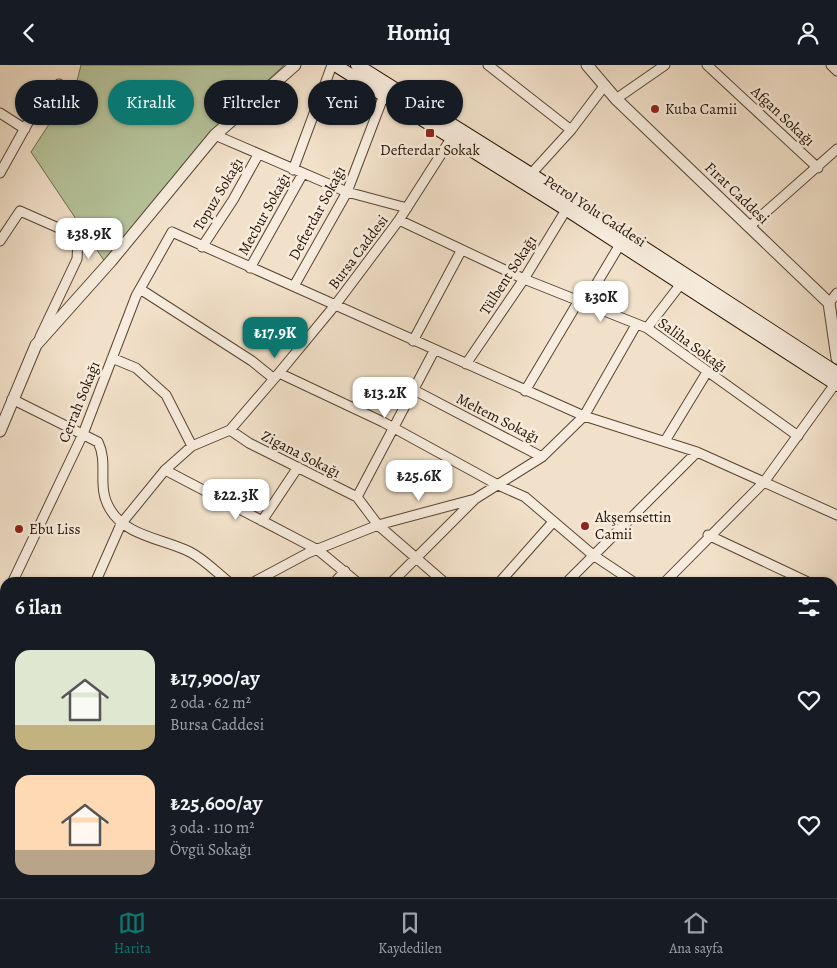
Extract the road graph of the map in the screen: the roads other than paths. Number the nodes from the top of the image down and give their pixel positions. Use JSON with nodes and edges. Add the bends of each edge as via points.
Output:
{"nodes":[{"id":1,"x":295,"y":65,"type":"edge"},
{"id":2,"x":333,"y":65,"type":"edge"},
{"id":3,"x":357,"y":65,"type":"edge"},
{"id":4,"x":488,"y":65,"type":"edge"},
{"id":5,"x":587,"y":65,"type":"edge"},
{"id":6,"x":666,"y":65,"type":"edge"},
{"id":7,"x":707,"y":65,"type":"edge"},
{"id":8,"x":831,"y":65,"type":"edge"},
{"id":9,"x":837,"y":71,"type":"edge"},
{"id":10,"x":605,"y":85,"type":"junction"},
{"id":11,"x":384,"y":95,"type":"junction"},
{"id":12,"x":616,"y":99,"type":"junction"},
{"id":13,"x":0,"y":113,"type":"edge"},
{"id":14,"x":27,"y":125,"type":"edge"},
{"id":15,"x":25,"y":129,"type":"junction"},
{"id":16,"x":571,"y":130,"type":"junction"},
{"id":17,"x":455,"y":133,"type":"junction"},
{"id":18,"x":215,"y":135,"type":"junction"},
{"id":19,"x":837,"y":149,"type":"edge"},
{"id":20,"x":258,"y":155,"type":"junction"},
{"id":21,"x":818,"y":168,"type":"junction"},
{"id":22,"x":1,"y":170,"type":"edge"},
{"id":23,"x":297,"y":173,"type":"junction"},
{"id":24,"x":531,"y":174,"type":"junction"},
{"id":25,"x":347,"y":193,"type":"junction"},
{"id":26,"x":569,"y":205,"type":"junction"},
{"id":27,"x":407,"y":208,"type":"junction"},
{"id":28,"x":399,"y":220,"type":"junction"},
{"id":29,"x":750,"y":226,"type":"junction"},
{"id":30,"x":0,"y":241,"type":"edge"},
{"id":31,"x":622,"y":241,"type":"junction"},
{"id":32,"x":202,"y":247,"type":"junction"},
{"id":33,"x":461,"y":251,"type":"junction"},
{"id":34,"x":250,"y":268,"type":"junction"},
{"id":35,"x":524,"y":279,"type":"junction"},
{"id":36,"x":680,"y":285,"type":"junction"},
{"id":37,"x":294,"y":286,"type":"junction"},
{"id":38,"x":140,"y":289,"type":"junction"},
{"id":39,"x":837,"y":293,"type":"edge"},
{"id":40,"x":582,"y":302,"type":"junction"},
{"id":41,"x":829,"y":303,"type":"junction"},
{"id":42,"x":336,"y":304,"type":"junction"},
{"id":43,"x":636,"y":325,"type":"junction"},
{"id":44,"x":647,"y":328,"type":"junction"},
{"id":45,"x":413,"y":341,"type":"junction"},
{"id":46,"x":36,"y":345,"type":"junction"},
{"id":47,"x":434,"y":351,"type":"junction"},
{"id":48,"x":112,"y":358,"type":"junction"},
{"id":49,"x":837,"y":358,"type":"edge"},
{"id":50,"x":466,"y":363,"type":"junction"},
{"id":51,"x":707,"y":372,"type":"junction"},
{"id":52,"x":276,"y":376,"type":"junction"},
{"id":53,"x":836,"y":381,"type":"edge"},
{"id":54,"x":414,"y":391,"type":"junction"},
{"id":55,"x":525,"y":391,"type":"junction"},
{"id":56,"x":12,"y":399,"type":"junction"},
{"id":57,"x":4,"y":413,"type":"edge"},
{"id":58,"x":584,"y":416,"type":"junction"},
{"id":59,"x":394,"y":428,"type":"junction"},
{"id":60,"x":230,"y":430,"type":"junction"},
{"id":61,"x":0,"y":431,"type":"edge"},
{"id":62,"x":83,"y":434,"type":"junction"},
{"id":63,"x":798,"y":436,"type":"junction"},
{"id":64,"x":665,"y":441,"type":"junction"},
{"id":65,"x":192,"y":446,"type":"junction"},
{"id":66,"x":697,"y":453,"type":"junction"},
{"id":67,"x":542,"y":457,"type":"junction"},
{"id":68,"x":298,"y":467,"type":"junction"},
{"id":69,"x":165,"y":470,"type":"junction"},
{"id":70,"x":764,"y":482,"type":"junction"},
{"id":71,"x":498,"y":485,"type":"junction"},
{"id":72,"x":357,"y":497,"type":"junction"},
{"id":73,"x":475,"y":499,"type":"junction"},
{"id":74,"x":837,"y":503,"type":"edge"},
{"id":75,"x":834,"y":514,"type":"edge"},
{"id":76,"x":262,"y":521,"type":"junction"},
{"id":77,"x":553,"y":522,"type":"junction"},
{"id":78,"x":121,"y":524,"type":"junction"},
{"id":79,"x":378,"y":525,"type":"junction"},
{"id":80,"x":708,"y":535,"type":"junction"},
{"id":81,"x":318,"y":550,"type":"junction"},
{"id":82,"x":593,"y":555,"type":"junction"},
{"id":83,"x":416,"y":559,"type":"junction"},
{"id":84,"x":345,"y":571,"type":"junction"},
{"id":85,"x":15,"y":577,"type":"edge"},
{"id":86,"x":101,"y":577,"type":"edge"},
{"id":87,"x":222,"y":577,"type":"edge"},
{"id":88,"x":263,"y":577,"type":"edge"},
{"id":89,"x":340,"y":577,"type":"edge"},
{"id":90,"x":352,"y":577,"type":"edge"},
{"id":91,"x":396,"y":577,"type":"edge"},
{"id":92,"x":438,"y":577,"type":"edge"},
{"id":93,"x":504,"y":577,"type":"edge"},
{"id":94,"x":572,"y":577,"type":"edge"},
{"id":95,"x":626,"y":577,"type":"edge"},
{"id":96,"x":670,"y":577,"type":"edge"},
{"id":97,"x":797,"y":577,"type":"edge"}],
"edges":[{"from":1,"to":18,"type":"street"},
{"from":2,"to":11,"type":"main road","name":"Petrol Yolu Caddesi"},
{"from":2,"to":23,"type":"street","name":"Mecbur Sokağı"},
{"from":3,"to":17,"type":"main road","name":"Petrol Yolu Caddesi"},
{"from":4,"to":16,"type":"street"},
{"from":5,"to":10,"type":"street","name":"Fırat Caddesi"},
{"from":6,"to":12,"type":"street"},
{"from":7,"to":21,"type":"street","name":"Afgan Sokağı"},
{"from":8,"to":9,"type":"street"},
{"from":10,"to":12,"type":"street","name":"Fırat Caddesi"},
{"from":10,"to":16,"type":"street"},
{"from":11,"to":17,"type":"main road","name":"Petrol Yolu Caddesi"},
{"from":11,"to":25,"type":"street","name":"Defterdar Sokağı"},
{"from":12,"to":29,"type":"street","name":"Fırat Caddesi"},
{"from":13,"to":15,"type":"street"},
{"from":14,"to":15,"type":"street"},
{"from":15,"to":22,"type":"street"},
{"from":16,"to":24,"type":"street"},
{"from":17,"to":24,"type":"main road","name":"Petrol Yolu Caddesi"},
{"from":17,"to":26,"type":"main road","name":"Petrol Yolu Caddesi"},
{"from":17,"to":27,"type":"street","name":"Bursa Caddesi"},
{"from":18,"to":20,"type":"street"},
{"from":18,"to":46,"type":"street","via":[[111,261]]},
{"from":19,"to":21,"type":"street"},
{"from":20,"to":23,"type":"street"},
{"from":20,"to":32,"type":"street","name":"Topuz Sokağı"},
{"from":21,"to":29,"type":"street"},
{"from":23,"to":25,"type":"street"},
{"from":23,"to":34,"type":"street","name":"Mecbur Sokağı"},
{"from":24,"to":26,"type":"main road","name":"Petrol Yolu Caddesi"},
{"from":25,"to":27,"type":"street"},
{"from":25,"to":37,"type":"street","name":"Defterdar Sokağı"},
{"from":26,"to":31,"type":"main road","name":"Petrol Yolu Caddesi"},
{"from":26,"to":35,"type":"street","name":"Tülbent Sokağı"},
{"from":27,"to":28,"type":"street","name":"Bursa Caddesi"},
{"from":28,"to":33,"type":"street","name":"Saliha Sokağı"},
{"from":28,"to":42,"type":"street","name":"Bursa Caddesi"},
{"from":29,"to":41,"type":"street","name":"Fırat Caddesi"},
{"from":30,"to":46,"type":"street","via":[[20,211],[70,233],[78,240],[77,259]]},
{"from":31,"to":36,"type":"main road","name":"Petrol Yolu Caddesi"},
{"from":31,"to":40,"type":"street"},
{"from":31,"to":53,"type":"main road","name":"Petrol Yolu Caddesi"},
{"from":32,"to":34,"type":"street"},
{"from":32,"to":38,"type":"street","name":"Cerrah Sokağı","via":[[172,232]]},
{"from":33,"to":35,"type":"street","name":"Saliha Sokağı"},
{"from":33,"to":45,"type":"street"},
{"from":34,"to":37,"type":"street"},
{"from":35,"to":40,"type":"street","name":"Saliha Sokağı"},
{"from":35,"to":50,"type":"street","name":"Tülbent Sokağı"},
{"from":36,"to":44,"type":"street"},
{"from":36,"to":53,"type":"main road","name":"Petrol Yolu Caddesi"},
{"from":37,"to":42,"type":"street"},
{"from":38,"to":48,"type":"street","name":"Cerrah Sokağı"},
{"from":38,"to":52,"type":"street"},
{"from":39,"to":41,"type":"street"},
{"from":40,"to":43,"type":"street","name":"Saliha Sokağı"},
{"from":40,"to":55,"type":"street"},
{"from":41,"to":49,"type":"street"},
{"from":42,"to":45,"type":"street"},
{"from":42,"to":52,"type":"street","name":"Bursa Caddesi"},
{"from":43,"to":44,"type":"street","name":"Saliha Sokağı"},
{"from":43,"to":58,"type":"street"},
{"from":44,"to":51,"type":"street","name":"Saliha Sokağı"},
{"from":45,"to":47,"type":"street"},
{"from":46,"to":56,"type":"street"},
{"from":47,"to":50,"type":"street"},
{"from":47,"to":54,"type":"street"},
{"from":48,"to":62,"type":"street","name":"Cerrah Sokağı"},
{"from":48,"to":65,"type":"street","via":[[136,368],[166,395]]},
{"from":50,"to":55,"type":"street"},
{"from":51,"to":63,"type":"street","name":"Saliha Sokağı"},
{"from":51,"to":64,"type":"street"},
{"from":52,"to":59,"type":"street"},
{"from":52,"to":60,"type":"street","name":"Bursa Caddesi"},
{"from":53,"to":63,"type":"street"},
{"from":54,"to":59,"type":"street"},
{"from":54,"to":67,"type":"street","name":"Meltem Sokağı"},
{"from":55,"to":58,"type":"street"},
{"from":56,"to":57,"type":"street"},
{"from":56,"to":62,"type":"street"},
{"from":57,"to":61,"type":"street"},
{"from":58,"to":64,"type":"street"},
{"from":58,"to":67,"type":"street"},
{"from":59,"to":71,"type":"street"},
{"from":59,"to":72,"type":"street"},
{"from":60,"to":65,"type":"street","name":"Bursa Caddesi"},
{"from":60,"to":68,"type":"street","name":"Zigana Sokağı"},
{"from":62,"to":78,"type":"street","via":[[98,442],[103,452],[101,490]]},
{"from":62,"to":85,"type":"street","name":"Cerrah Sokağı"},
{"from":63,"to":70,"type":"street"},
{"from":64,"to":66,"type":"street"},
{"from":65,"to":69,"type":"street","name":"Bursa Caddesi"},
{"from":66,"to":70,"type":"street"},
{"from":66,"to":82,"type":"street"},
{"from":67,"to":71,"type":"street"},
{"from":68,"to":72,"type":"street","name":"Zigana Sokağı"},
{"from":68,"to":76,"type":"street"},
{"from":69,"to":76,"type":"street"},
{"from":69,"to":78,"type":"street","name":"Bursa Caddesi"},
{"from":70,"to":75,"type":"street"},
{"from":70,"to":80,"type":"street"},
{"from":71,"to":73,"type":"street"},
{"from":71,"to":77,"type":"street","via":[[526,497]]},
{"from":72,"to":79,"type":"street","name":"Zigana Sokağı"},
{"from":73,"to":79,"type":"street"},
{"from":73,"to":83,"type":"street"},
{"from":74,"to":75,"type":"street"},
{"from":76,"to":81,"type":"street"},
{"from":77,"to":82,"type":"street"},
{"from":77,"to":93,"type":"street"},
{"from":78,"to":86,"type":"street","name":"Bursa Caddesi"},
{"from":78,"to":87,"type":"street","via":[[191,553]]},
{"from":79,"to":81,"type":"street"},
{"from":79,"to":83,"type":"street","name":"Zigana Sokağı"},
{"from":80,"to":96,"type":"street"},
{"from":80,"to":97,"type":"street"},
{"from":81,"to":84,"type":"street"},
{"from":81,"to":88,"type":"street"},
{"from":82,"to":94,"type":"street"},
{"from":82,"to":95,"type":"street"},
{"from":83,"to":91,"type":"street"},
{"from":83,"to":92,"type":"street","name":"Zigana Sokağı"},
{"from":84,"to":89,"type":"street"},
{"from":84,"to":90,"type":"street"}]}
